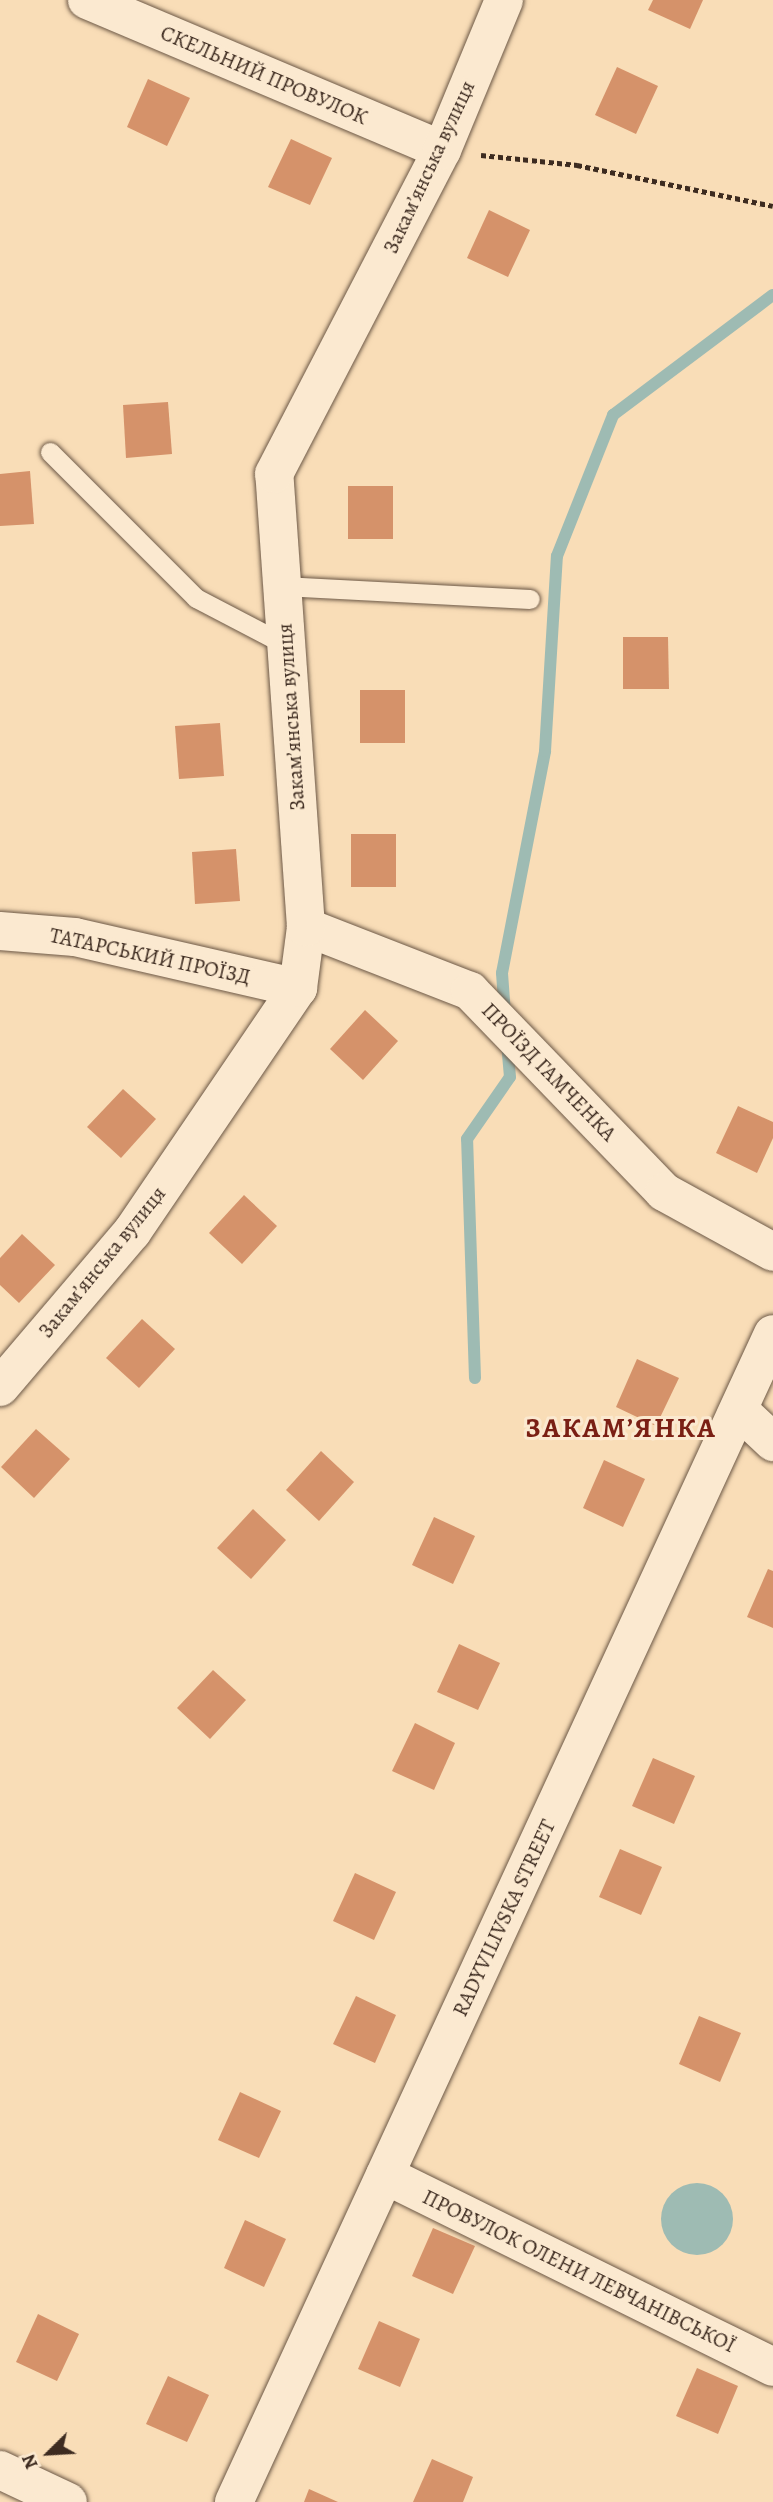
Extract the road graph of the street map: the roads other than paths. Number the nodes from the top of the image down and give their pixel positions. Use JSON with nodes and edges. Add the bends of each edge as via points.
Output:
{"nodes":[{"id":1,"x":87,"y":0,"type":"edge"},
{"id":2,"x":504,"y":0,"type":"edge"},
{"id":3,"x":442,"y":150,"type":"junction"},
{"id":4,"x":50,"y":452,"type":"dead end"},
{"id":5,"x":282,"y":586,"type":"junction"},
{"id":6,"x":530,"y":599,"type":"dead end"},
{"id":7,"x":286,"y":645,"type":"junction"},
{"id":8,"x":306,"y":927,"type":"junction"},
{"id":9,"x":0,"y":931,"type":"edge"},
{"id":10,"x":298,"y":988,"type":"junction"},
{"id":11,"x":773,"y":1251,"type":"edge"},
{"id":12,"x":773,"y":1334,"type":"edge"},
{"id":13,"x":0,"y":1387,"type":"edge"},
{"id":14,"x":739,"y":1410,"type":"junction"},
{"id":15,"x":773,"y":1442,"type":"edge"},
{"id":16,"x":385,"y":2175,"type":"junction"},
{"id":17,"x":773,"y":2367,"type":"edge"},
{"id":18,"x":0,"y":2470,"type":"edge"},
{"id":19,"x":68,"y":2502,"type":"edge"},
{"id":20,"x":234,"y":2502,"type":"edge"}],
"edges":[{"from":1,"to":3,"type":"street","name":"СКЕЛЬНИЙ ПРОВУЛОК"},
{"from":2,"to":3,"type":"street","name":"Закамʼянська вулиця"},
{"from":3,"to":5,"type":"street","name":"Закамʼянська вулиця","via":[[274,474]]},
{"from":4,"to":7,"type":"lane","via":[[196,598]]},
{"from":5,"to":6,"type":"lane"},
{"from":5,"to":7,"type":"street","name":"Закамʼянська вулиця"},
{"from":7,"to":8,"type":"street","name":"Закамʼянська вулиця"},
{"from":8,"to":10,"type":"street","name":"Закамʼянська вулиця"},
{"from":8,"to":11,"type":"street","name":"ПРОЇЗД ГАМЧЕНКА","via":[[470,991],[664,1192]]},
{"from":9,"to":10,"type":"street","name":"ТАТАРСЬКИЙ ПРОЇЗД","via":[[75,937]]},
{"from":10,"to":13,"type":"street","name":"Закамʼянська вулиця","via":[[132,1232]]},
{"from":12,"to":14,"type":"street","name":"RADYVILIVSKA STREET"},
{"from":14,"to":15,"type":"street"},
{"from":14,"to":16,"type":"street","name":"RADYVILIVSKA STREET"},
{"from":16,"to":17,"type":"street","name":"ПРОВУЛОК ОЛЕНИ ЛЕВЧАНІВСЬКОЇ"},
{"from":16,"to":20,"type":"street","name":"RADYVILIVSKA STREET"},
{"from":18,"to":19,"type":"street"}]}
